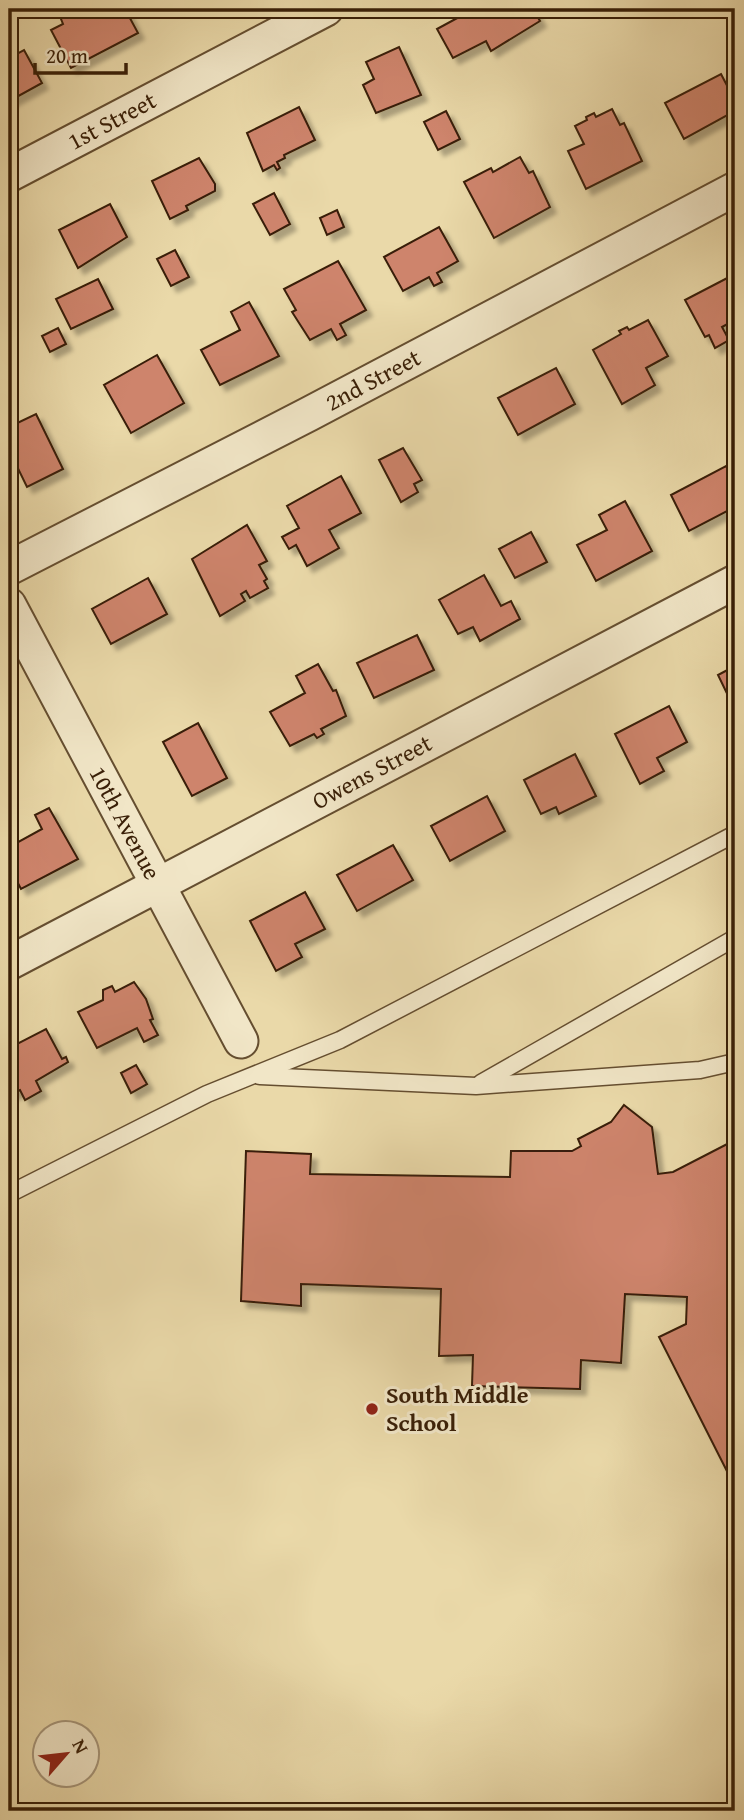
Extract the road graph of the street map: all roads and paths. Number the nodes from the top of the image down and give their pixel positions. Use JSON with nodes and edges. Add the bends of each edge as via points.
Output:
{"nodes":[{"id":1,"x":326,"y":9,"type":"edge"},
{"id":2,"x":9,"y":175,"type":"edge"},
{"id":3,"x":735,"y":189,"type":"edge"},
{"id":4,"x":9,"y":568,"type":"edge"},
{"id":5,"x":735,"y":582,"type":"edge"},
{"id":6,"x":9,"y":605,"type":"edge"},
{"id":7,"x":735,"y":834,"type":"edge"},
{"id":8,"x":158,"y":885,"type":"junction"},
{"id":9,"x":735,"y":938,"type":"edge"},
{"id":10,"x":9,"y":963,"type":"edge"},
{"id":11,"x":241,"y":1041,"type":"dead end"},
{"id":12,"x":735,"y":1062,"type":"edge"},
{"id":13,"x":252,"y":1076,"type":"junction"},
{"id":14,"x":476,"y":1086,"type":"junction"},
{"id":15,"x":9,"y":1194,"type":"edge"}],
"edges":[{"from":1,"to":2,"type":"street","name":"1st Street"},
{"from":3,"to":4,"type":"street","name":"2nd Street"},
{"from":5,"to":8,"type":"street","name":"Owens Street"},
{"from":6,"to":8,"type":"street","name":"10th Avenue"},
{"from":7,"to":13,"type":"lane","via":[[340,1040]]},
{"from":8,"to":10,"type":"street","name":"Owens Street"},
{"from":8,"to":11,"type":"street","name":"10th Avenue"},
{"from":9,"to":14,"type":"lane"},
{"from":12,"to":14,"type":"lane","via":[[700,1070]]},
{"from":13,"to":14,"type":"lane"},
{"from":13,"to":15,"type":"lane"}]}
